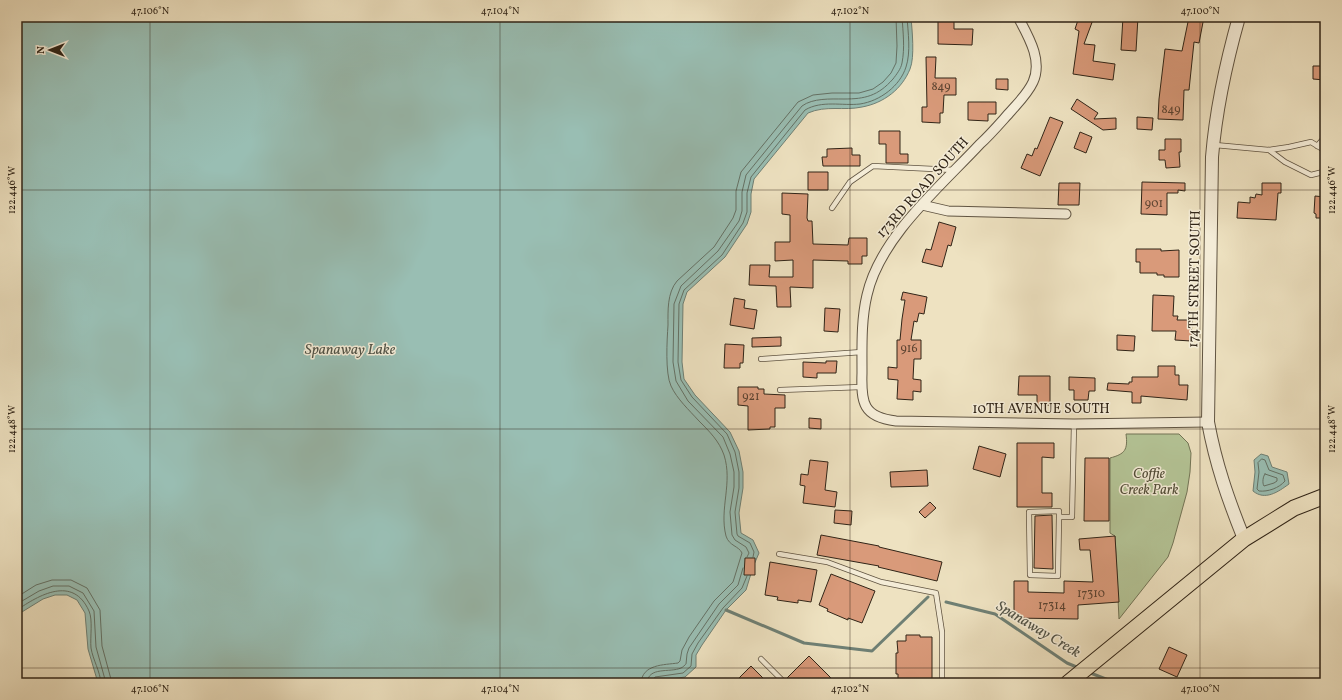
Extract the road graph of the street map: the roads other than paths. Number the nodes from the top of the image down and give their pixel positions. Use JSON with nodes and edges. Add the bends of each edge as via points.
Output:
{"nodes":[{"id":1,"x":1018,"y":17,"type":"edge"},
{"id":2,"x":1239,"y":17,"type":"edge"},
{"id":3,"x":1325,"y":137,"type":"edge"},
{"id":4,"x":1213,"y":145,"type":"junction"},
{"id":5,"x":1317,"y":146,"type":"junction"},
{"id":6,"x":1269,"y":150,"type":"junction"},
{"id":7,"x":1325,"y":154,"type":"edge"},
{"id":8,"x":1325,"y":169,"type":"edge"},
{"id":9,"x":956,"y":170,"type":"junction"},
{"id":10,"x":922,"y":205,"type":"junction"},
{"id":11,"x":832,"y":208,"type":"dead end"},
{"id":12,"x":1066,"y":214,"type":"dead end"},
{"id":13,"x":862,"y":352,"type":"junction"},
{"id":14,"x":762,"y":359,"type":"dead end"},
{"id":15,"x":861,"y":387,"type":"junction"},
{"id":16,"x":780,"y":390,"type":"dead end"},
{"id":17,"x":875,"y":416,"type":"joint"},
{"id":18,"x":1208,"y":422,"type":"junction"},
{"id":19,"x":1074,"y":424,"type":"junction"},
{"id":20,"x":1325,"y":496,"type":"edge"},
{"id":21,"x":1059,"y":517,"type":"junction"},
{"id":22,"x":1244,"y":539,"type":"junction"},
{"id":23,"x":779,"y":554,"type":"dead end"},
{"id":24,"x":761,"y":659,"type":"dead end"},
{"id":25,"x":785,"y":683,"type":"edge"},
{"id":26,"x":942,"y":683,"type":"edge"},
{"id":27,"x":1068,"y":683,"type":"edge"}],
"edges":[{"from":1,"to":9,"type":"street","name":"173RD ROAD SOUTH","via":[[1034,51],[1034,81],[1029,91]]},
{"from":2,"to":4,"type":"street","name":"174TH STREET SOUTH","via":[[1227,57]]},
{"from":3,"to":5,"type":"lane"},
{"from":4,"to":6,"type":"lane"},
{"from":4,"to":18,"type":"street","name":"174TH STREET SOUTH"},
{"from":5,"to":6,"type":"lane","via":[[1311,142]]},
{"from":5,"to":7,"type":"lane","via":[[1324,150]]},
{"from":6,"to":8,"type":"lane","via":[[1285,162],[1311,175]]},
{"from":9,"to":10,"type":"street","name":"173RD ROAD SOUTH"},
{"from":9,"to":11,"type":"lane","via":[[873,166],[850,182]]},
{"from":10,"to":12,"type":"street","via":[[948,211]]},
{"from":10,"to":13,"type":"street","name":"173RD ROAD SOUTH","via":[[884,253],[874,275],[867,293],[864,312]]},
{"from":13,"to":14,"type":"lane"},
{"from":13,"to":15,"type":"street","name":"173RD ROAD SOUTH"},
{"from":15,"to":16,"type":"lane"},
{"from":15,"to":17,"type":"street","name":"173RD ROAD SOUTH","via":[[866,407]]},
{"from":17,"to":19,"type":"street","name":"10TH AVENUE SOUTH","via":[[896,421]]},
{"from":18,"to":19,"type":"street","name":"10TH AVENUE SOUTH"},
{"from":18,"to":22,"type":"street","name":"174TH STREET SOUTH","via":[[1222,481]]},
{"from":19,"to":21,"type":"lane","via":[[1072,517]]},
{"from":20,"to":22,"type":"main road","via":[[1294,508]]},
{"from":21,"to":21,"type":"lane","via":[[1059,511],[1030,512],[1030,575],[1058,576]]},
{"from":22,"to":27,"type":"main road"},
{"from":23,"to":26,"type":"lane","via":[[827,562],[881,582],[936,593],[942,632]]},
{"from":24,"to":25,"type":"lane"}]}
